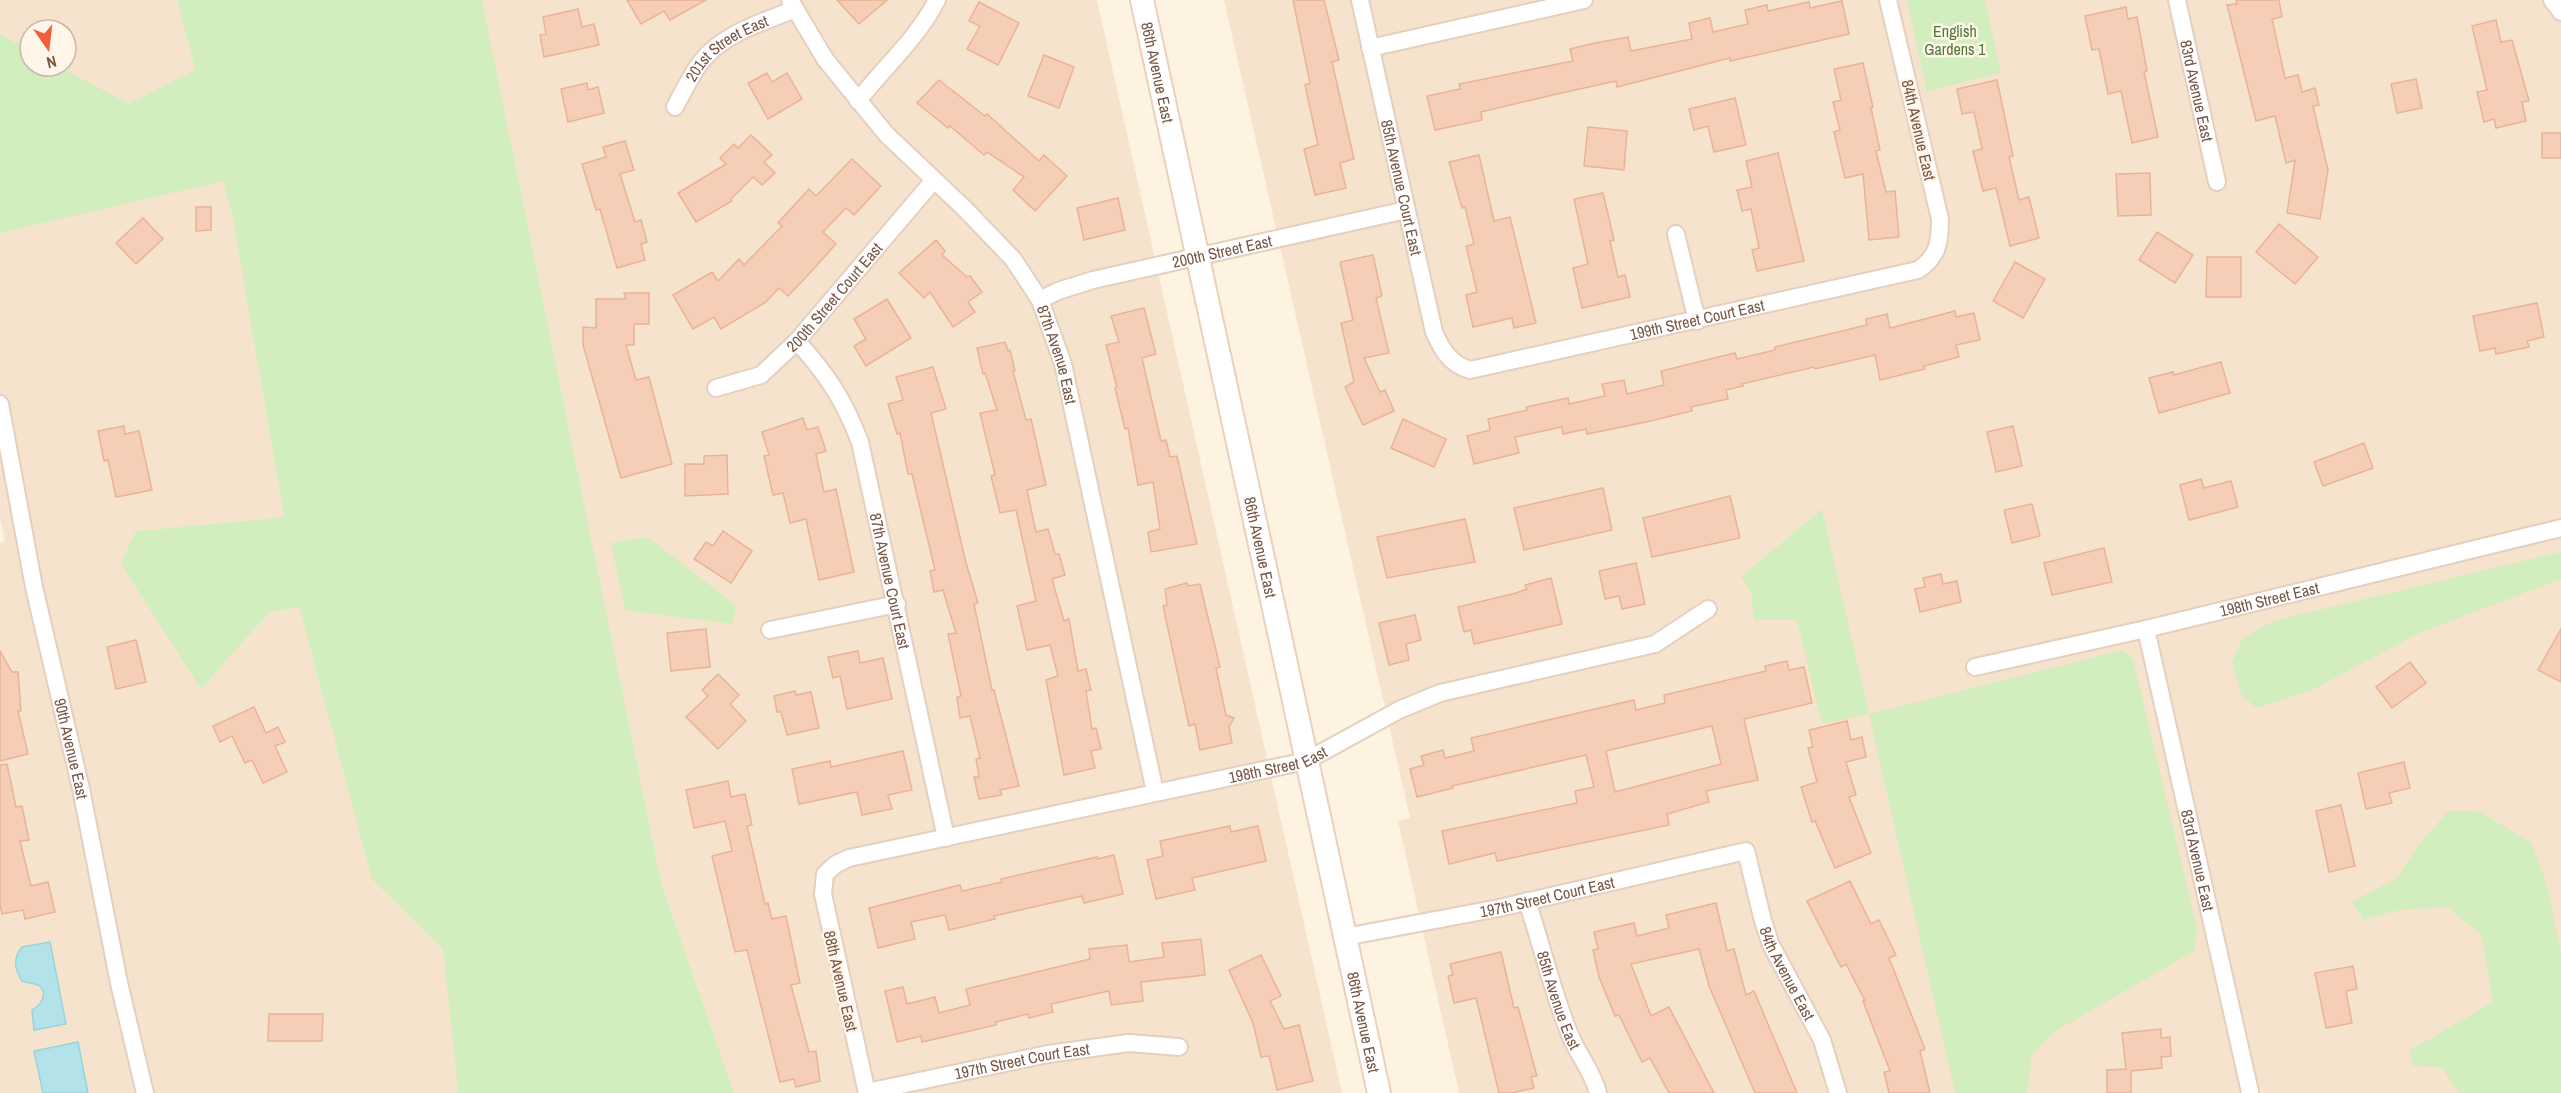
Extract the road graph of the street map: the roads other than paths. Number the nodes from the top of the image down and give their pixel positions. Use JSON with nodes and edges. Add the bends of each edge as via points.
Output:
{"nodes":[{"id":1,"x":937,"y":0,"type":"edge"},
{"id":2,"x":1142,"y":0,"type":"edge"},
{"id":3,"x":1360,"y":0,"type":"edge"},
{"id":4,"x":1584,"y":0,"type":"edge"},
{"id":5,"x":1888,"y":0,"type":"edge"},
{"id":6,"x":2177,"y":0,"type":"edge"},
{"id":7,"x":2552,"y":0,"type":"edge"},
{"id":8,"x":793,"y":5,"type":"edge"},
{"id":9,"x":2561,"y":12,"type":"edge"},
{"id":10,"x":1370,"y":48,"type":"junction"},
{"id":11,"x":858,"y":101,"type":"junction"},
{"id":12,"x":675,"y":107,"type":"dead end"},
{"id":13,"x":934,"y":180,"type":"junction"},
{"id":14,"x":2217,"y":182,"type":"dead end"},
{"id":15,"x":1406,"y":210,"type":"junction"},
{"id":16,"x":1676,"y":234,"type":"dead end"},
{"id":17,"x":1199,"y":258,"type":"junction"},
{"id":18,"x":1933,"y":259,"type":"joint"},
{"id":19,"x":1040,"y":300,"type":"junction"},
{"id":20,"x":1697,"y":321,"type":"junction"},
{"id":21,"x":797,"y":341,"type":"junction"},
{"id":22,"x":1459,"y":367,"type":"joint"},
{"id":23,"x":716,"y":388,"type":"dead end"},
{"id":24,"x":0,"y":404,"type":"edge"},
{"id":25,"x":2561,"y":528,"type":"edge"},
{"id":26,"x":897,"y":604,"type":"junction"},
{"id":27,"x":1708,"y":609,"type":"dead end"},
{"id":28,"x":2146,"y":629,"type":"junction"},
{"id":29,"x":770,"y":630,"type":"dead end"},
{"id":30,"x":1975,"y":667,"type":"dead end"},
{"id":31,"x":1306,"y":761,"type":"junction"},
{"id":32,"x":1155,"y":792,"type":"junction"},
{"id":33,"x":946,"y":838,"type":"junction"},
{"id":34,"x":1746,"y":851,"type":"joint"},
{"id":35,"x":828,"y":871,"type":"joint"},
{"id":36,"x":1527,"y":901,"type":"junction"},
{"id":37,"x":1345,"y":937,"type":"junction"},
{"id":38,"x":1179,"y":1047,"type":"dead end"},
{"id":39,"x":867,"y":1092,"type":"edge"},
{"id":40,"x":2250,"y":1092,"type":"edge"},
{"id":41,"x":145,"y":1093,"type":"edge"},
{"id":42,"x":1379,"y":1093,"type":"edge"},
{"id":43,"x":1598,"y":1093,"type":"edge"},
{"id":44,"x":1838,"y":1093,"type":"edge"}],
"edges":[{"from":1,"to":11,"type":"street","via":[[906,47]]},
{"from":2,"to":17,"type":"street","name":"86th Avenue East"},
{"from":3,"to":10,"type":"street","name":"85th Avenue Court East"},
{"from":4,"to":10,"type":"street"},
{"from":5,"to":18,"type":"street","name":"84th Avenue East","via":[[1941,219]]},
{"from":6,"to":14,"type":"street","name":"83rd Avenue East"},
{"from":7,"to":9,"type":"street"},
{"from":8,"to":11,"type":"street","name":"87th Avenue East","via":[[825,58]]},
{"from":8,"to":12,"type":"street","name":"201st Street East","via":[[722,43],[702,61]]},
{"from":10,"to":15,"type":"street","name":"85th Avenue Court East"},
{"from":11,"to":13,"type":"street","name":"87th Avenue East"},
{"from":13,"to":19,"type":"street","name":"87th Avenue East","via":[[995,238]]},
{"from":13,"to":21,"type":"street","name":"200th Street Court East"},
{"from":15,"to":17,"type":"street","name":"200th Street East"},
{"from":15,"to":22,"type":"street","name":"85th Avenue Court East","via":[[1434,332]]},
{"from":16,"to":20,"type":"street"},
{"from":17,"to":19,"type":"street","name":"200th Street East","via":[[1093,280]]},
{"from":17,"to":31,"type":"street","name":"86th Avenue East"},
{"from":18,"to":20,"type":"street","name":"199th Street Court East","via":[[1918,270]]},
{"from":19,"to":32,"type":"street","name":"87th Avenue East","via":[[1063,364]]},
{"from":20,"to":22,"type":"street","name":"199th Street Court East","via":[[1481,369]]},
{"from":21,"to":23,"type":"street","name":"200th Street Court East","via":[[761,375]]},
{"from":21,"to":26,"type":"street","name":"87th Avenue Court East","via":[[840,395],[860,442]]},
{"from":24,"to":41,"type":"street","name":"90th Avenue East","via":[[34,587]]},
{"from":25,"to":28,"type":"street","name":"198th Street East"},
{"from":26,"to":29,"type":"street"},
{"from":26,"to":33,"type":"street","name":"87th Avenue Court East"},
{"from":27,"to":31,"type":"street","name":"198th Street East","via":[[1656,645],[1440,693],[1399,710]]},
{"from":28,"to":30,"type":"street","name":"198th Street East"},
{"from":28,"to":40,"type":"street","name":"83rd Avenue East"},
{"from":31,"to":32,"type":"street","name":"198th Street East"},
{"from":31,"to":37,"type":"street","name":"86th Avenue East"},
{"from":32,"to":33,"type":"street","name":"198th Street East"},
{"from":33,"to":35,"type":"street","name":"198th Street East","via":[[849,858]]},
{"from":34,"to":36,"type":"street","name":"197th Street Court East"},
{"from":34,"to":44,"type":"street","name":"84th Avenue East","via":[[1772,945],[1822,1040]]},
{"from":35,"to":39,"type":"street","name":"88th Avenue East","via":[[823,883],[825,908]]},
{"from":36,"to":37,"type":"street","name":"197th Street Court East"},
{"from":36,"to":43,"type":"street","name":"85th Avenue East","via":[[1570,1036]]},
{"from":37,"to":42,"type":"street","name":"86th Avenue East"},
{"from":38,"to":39,"type":"street","name":"197th Street Court East","via":[[1129,1043],[1048,1054]]}]}
